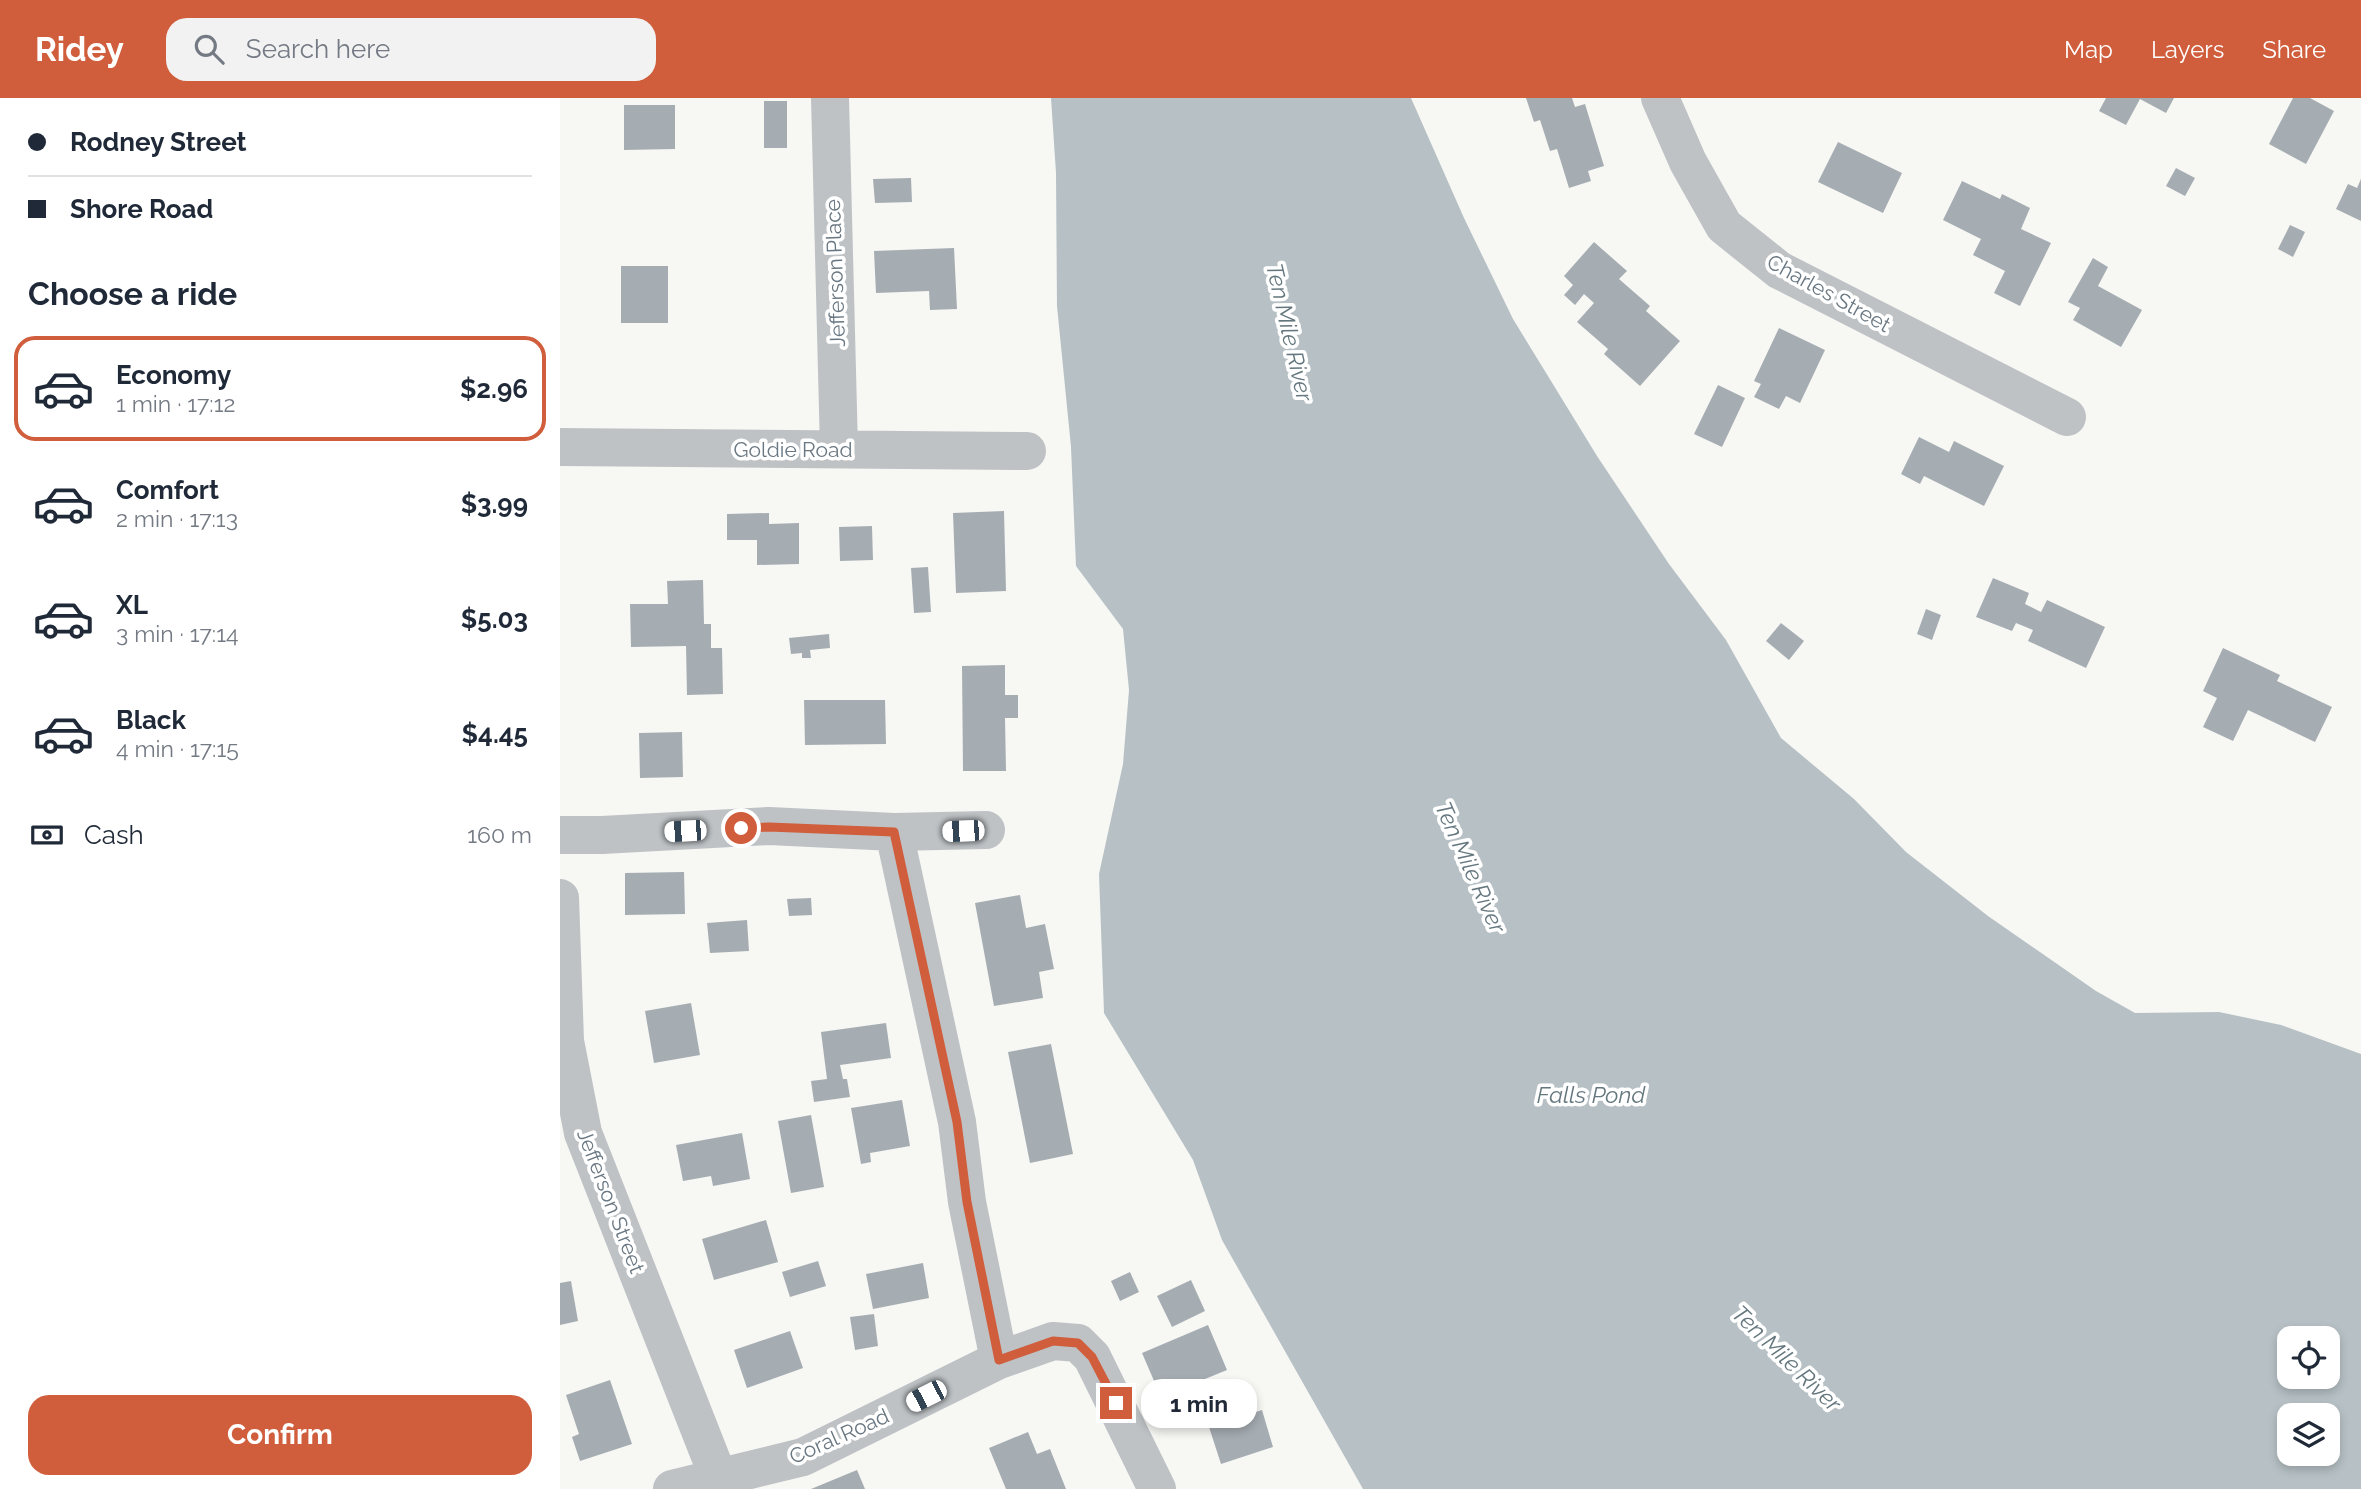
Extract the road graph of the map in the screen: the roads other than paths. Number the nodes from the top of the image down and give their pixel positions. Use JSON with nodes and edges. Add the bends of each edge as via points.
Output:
{"nodes":[{"id":1,"x":830,"y":98,"type":"edge"},
{"id":2,"x":1660,"y":98,"type":"edge"},
{"id":3,"x":2067,"y":417,"type":"dead end"},
{"id":4,"x":560,"y":447,"type":"edge"},
{"id":5,"x":839,"y":449,"type":"junction"},
{"id":6,"x":1027,"y":451,"type":"dead end"},
{"id":7,"x":986,"y":830,"type":"dead end"},
{"id":8,"x":894,"y":832,"type":"junction"},
{"id":9,"x":560,"y":835,"type":"edge"},
{"id":10,"x":560,"y":898,"type":"edge"},
{"id":11,"x":571,"y":1136,"type":"edge"},
{"id":12,"x":999,"y":1360,"type":"junction"},
{"id":13,"x":721,"y":1483,"type":"edge"},
{"id":14,"x":672,"y":1489,"type":"edge"},
{"id":15,"x":1157,"y":1489,"type":"edge"}],
"edges":[{"from":1,"to":5,"type":"street","name":"Jefferson Place"},
{"from":2,"to":3,"type":"street","name":"Charles Street","via":[[1688,162],[1724,226],[1779,270]]},
{"from":4,"to":5,"type":"street","name":"Goldie Road"},
{"from":5,"to":6,"type":"street","name":"Goldie Road"},
{"from":7,"to":8,"type":"street"},
{"from":8,"to":9,"type":"street","via":[[769,827]]},
{"from":8,"to":12,"type":"street","via":[[957,1122],[967,1202]]},
{"from":10,"to":11,"type":"street","name":"Jefferson Street"},
{"from":11,"to":13,"type":"street","name":"Jefferson Street"},
{"from":12,"to":13,"type":"street","name":"Coral Road","via":[[803,1457]]},
{"from":12,"to":15,"type":"street","name":"Coral Road","via":[[1053,1341],[1078,1343],[1092,1357]]},
{"from":13,"to":14,"type":"street","name":"Coral Road"}]}
